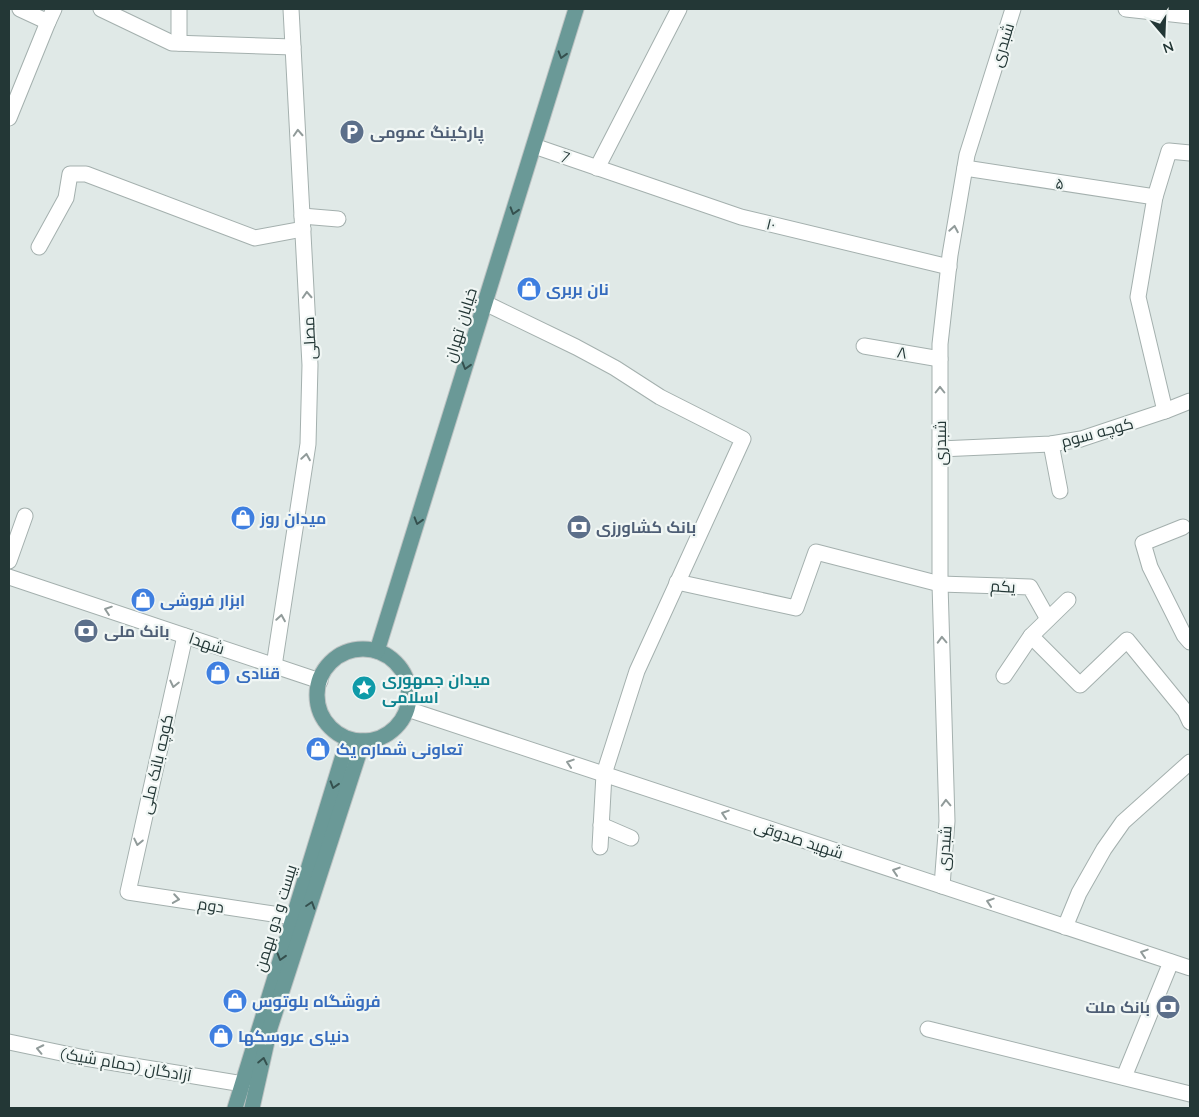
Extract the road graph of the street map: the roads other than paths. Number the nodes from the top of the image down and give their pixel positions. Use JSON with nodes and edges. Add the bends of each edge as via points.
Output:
{"nodes":[{"id":1,"x":20,"y":9,"type":"edge"},
{"id":2,"x":101,"y":9,"type":"edge"},
{"id":3,"x":179,"y":9,"type":"edge"},
{"id":4,"x":290,"y":9,"type":"edge"},
{"id":5,"x":576,"y":9,"type":"edge"},
{"id":6,"x":679,"y":9,"type":"edge"},
{"id":7,"x":1013,"y":9,"type":"edge"},
{"id":8,"x":1126,"y":9,"type":"edge"},
{"id":9,"x":51,"y":15,"type":"edge"},
{"id":10,"x":1190,"y":16,"type":"edge"},
{"id":11,"x":179,"y":43,"type":"junction"},
{"id":12,"x":293,"y":47,"type":"junction"},
{"id":13,"x":9,"y":118,"type":"edge"},
{"id":14,"x":534,"y":146,"type":"junction"},
{"id":15,"x":1190,"y":153,"type":"edge"},
{"id":16,"x":597,"y":168,"type":"junction"},
{"id":17,"x":965,"y":168,"type":"junction"},
{"id":18,"x":1155,"y":197,"type":"junction"},
{"id":19,"x":338,"y":219,"type":"dead end"},
{"id":20,"x":303,"y":222,"type":"junction"},
{"id":21,"x":39,"y":247,"type":"dead end"},
{"id":22,"x":949,"y":267,"type":"junction"},
{"id":23,"x":485,"y":303,"type":"junction"},
{"id":24,"x":864,"y":346,"type":"dead end"},
{"id":25,"x":940,"y":359,"type":"junction"},
{"id":26,"x":1190,"y":401,"type":"edge"},
{"id":27,"x":1165,"y":411,"type":"junction"},
{"id":28,"x":1051,"y":444,"type":"junction"},
{"id":29,"x":940,"y":449,"type":"junction"},
{"id":30,"x":1060,"y":491,"type":"dead end"},
{"id":31,"x":26,"y":516,"type":"dead end"},
{"id":32,"x":1183,"y":527,"type":"dead end"},
{"id":33,"x":9,"y":561,"type":"edge"},
{"id":34,"x":9,"y":577,"type":"edge"},
{"id":35,"x":677,"y":582,"type":"junction"},
{"id":36,"x":940,"y":584,"type":"junction"},
{"id":37,"x":1068,"y":600,"type":"dead end"},
{"id":38,"x":1048,"y":619,"type":"junction"},
{"id":39,"x":185,"y":636,"type":"junction"},
{"id":40,"x":1031,"y":636,"type":"junction"},
{"id":41,"x":1190,"y":642,"type":"edge"},
{"id":42,"x":377,"y":651,"type":"junction"},
{"id":43,"x":274,"y":666,"type":"junction"},
{"id":44,"x":1004,"y":676,"type":"dead end"},
{"id":45,"x":320,"y":681,"type":"junction"},
{"id":46,"x":407,"y":709,"type":"junction"},
{"id":47,"x":1190,"y":722,"type":"edge"},
{"id":48,"x":355,"y":740,"type":"junction"},
{"id":49,"x":1190,"y":762,"type":"edge"},
{"id":50,"x":604,"y":774,"type":"junction"},
{"id":51,"x":601,"y":825,"type":"junction"},
{"id":52,"x":631,"y":838,"type":"dead end"},
{"id":53,"x":600,"y":847,"type":"dead end"},
{"id":54,"x":942,"y":886,"type":"junction"},
{"id":55,"x":128,"y":892,"type":"joint"},
{"id":56,"x":293,"y":917,"type":"junction"},
{"id":57,"x":1065,"y":927,"type":"junction"},
{"id":58,"x":1171,"y":962,"type":"junction"},
{"id":59,"x":1190,"y":968,"type":"edge"},
{"id":60,"x":928,"y":1029,"type":"dead end"},
{"id":61,"x":9,"y":1042,"type":"edge"},
{"id":62,"x":1124,"y":1077,"type":"junction"},
{"id":63,"x":243,"y":1084,"type":"junction"},
{"id":64,"x":1190,"y":1094,"type":"edge"},
{"id":65,"x":235,"y":1108,"type":"edge"},
{"id":66,"x":252,"y":1108,"type":"edge"}],
"edges":[{"from":1,"to":9,"type":"street"},
{"from":2,"to":11,"type":"street","via":[[172,43]]},
{"from":3,"to":11,"type":"street"},
{"from":4,"to":12,"type":"street","name":"مصلی"},
{"from":5,"to":14,"type":"main road","name":"خیابان تهران","one_way":true},
{"from":6,"to":16,"type":"street"},
{"from":7,"to":17,"type":"street","name":"شبدری"},
{"from":8,"to":10,"type":"street"},
{"from":9,"to":13,"type":"street"},
{"from":11,"to":12,"type":"street"},
{"from":20,"to":12,"type":"street","name":"مصلی","one_way":true},
{"from":14,"to":16,"type":"street","name":"7"},
{"from":14,"to":23,"type":"main road","name":"خیابان تهران","one_way":true},
{"from":15,"to":18,"type":"street","via":[[1169,151]]},
{"from":16,"to":22,"type":"street","name":"۱۰","via":[[741,217]]},
{"from":17,"to":18,"type":"street","name":"۵"},
{"from":22,"to":17,"type":"street","name":"شبدری","one_way":true},
{"from":18,"to":27,"type":"street","via":[[1138,297]]},
{"from":19,"to":20,"type":"street"},
{"from":20,"to":21,"type":"street","via":[[255,238],[86,174],[70,174],[66,198]]},
{"from":43,"to":20,"type":"street","name":"مصلی","one_way":true,"via":[[308,444],[310,366]]},
{"from":22,"to":25,"type":"street","name":"شبدری"},
{"from":23,"to":35,"type":"street","via":[[576,346],[660,397],[743,439]]},
{"from":23,"to":42,"type":"main road","name":"خیابان تهران","one_way":true},
{"from":24,"to":25,"type":"street","name":"۸"},
{"from":29,"to":25,"type":"street","name":"شبدری","one_way":true},
{"from":26,"to":27,"type":"street","name":"کوچه سوم"},
{"from":27,"to":28,"type":"street","name":"کوچه سوم","via":[[1080,439]]},
{"from":28,"to":29,"type":"street","name":"کوچه سوم"},
{"from":28,"to":30,"type":"street"},
{"from":29,"to":36,"type":"street","name":"شبدری"},
{"from":31,"to":33,"type":"street"},
{"from":32,"to":41,"type":"street","via":[[1143,543],[1150,567]]},
{"from":39,"to":34,"type":"street","name":"شهدا","one_way":true},
{"from":35,"to":36,"type":"street","via":[[796,608],[816,552]]},
{"from":35,"to":50,"type":"street","via":[[637,671]]},
{"from":36,"to":38,"type":"street","name":"یکم","via":[[1030,587]]},
{"from":54,"to":36,"type":"street","name":"شبدری","one_way":true,"via":[[947,821]]},
{"from":37,"to":38,"type":"street"},
{"from":38,"to":40,"type":"street"},
{"from":39,"to":43,"type":"street","name":"شهدا"},
{"from":39,"to":55,"type":"street","name":"کوچه بانک ملی","one_way":true},
{"from":40,"to":44,"type":"street"},
{"from":40,"to":47,"type":"street","via":[[1080,685],[1126,640],[1186,711]]},
{"from":42,"to":45,"type":"main road","via":[[363,649],[342,654],[325,668]]},
{"from":42,"to":46,"type":"main road","via":[[390,657],[407,681]]},
{"from":43,"to":45,"type":"street","name":"شهدا"},
{"from":45,"to":48,"type":"main road","via":[[317,695],[325,722]]},
{"from":46,"to":48,"type":"main road","via":[[390,732],[377,739]]},
{"from":50,"to":46,"type":"street","name":"شهید صدوقی","one_way":true},
{"from":48,"to":56,"type":"main road","name":"بیست و دو بهمن","one_way":true},
{"from":66,"to":48,"type":"main road","name":"بیست و دو بهمن","one_way":true,"via":[[270,1028]]},
{"from":49,"to":57,"type":"street","via":[[1123,822],[1079,893]]},
{"from":50,"to":51,"type":"street"},
{"from":54,"to":50,"type":"street","name":"شهید صدوقی","one_way":true},
{"from":51,"to":52,"type":"street"},
{"from":51,"to":53,"type":"street"},
{"from":57,"to":54,"type":"street","name":"شهید صدوقی","one_way":true},
{"from":55,"to":56,"type":"street","name":"دوم","one_way":true},
{"from":56,"to":63,"type":"main road","name":"بیست و دو بهمن","one_way":true},
{"from":58,"to":57,"type":"street","name":"شهید صدوقی","one_way":true},
{"from":58,"to":59,"type":"street","name":"شهید صدوقی"},
{"from":58,"to":62,"type":"street"},
{"from":60,"to":62,"type":"street"},
{"from":63,"to":61,"type":"street","name":"آزادگان (حمام شیک)","one_way":true},
{"from":62,"to":64,"type":"street"},
{"from":63,"to":65,"type":"main road","name":"بیست و دو بهمن"}]}
